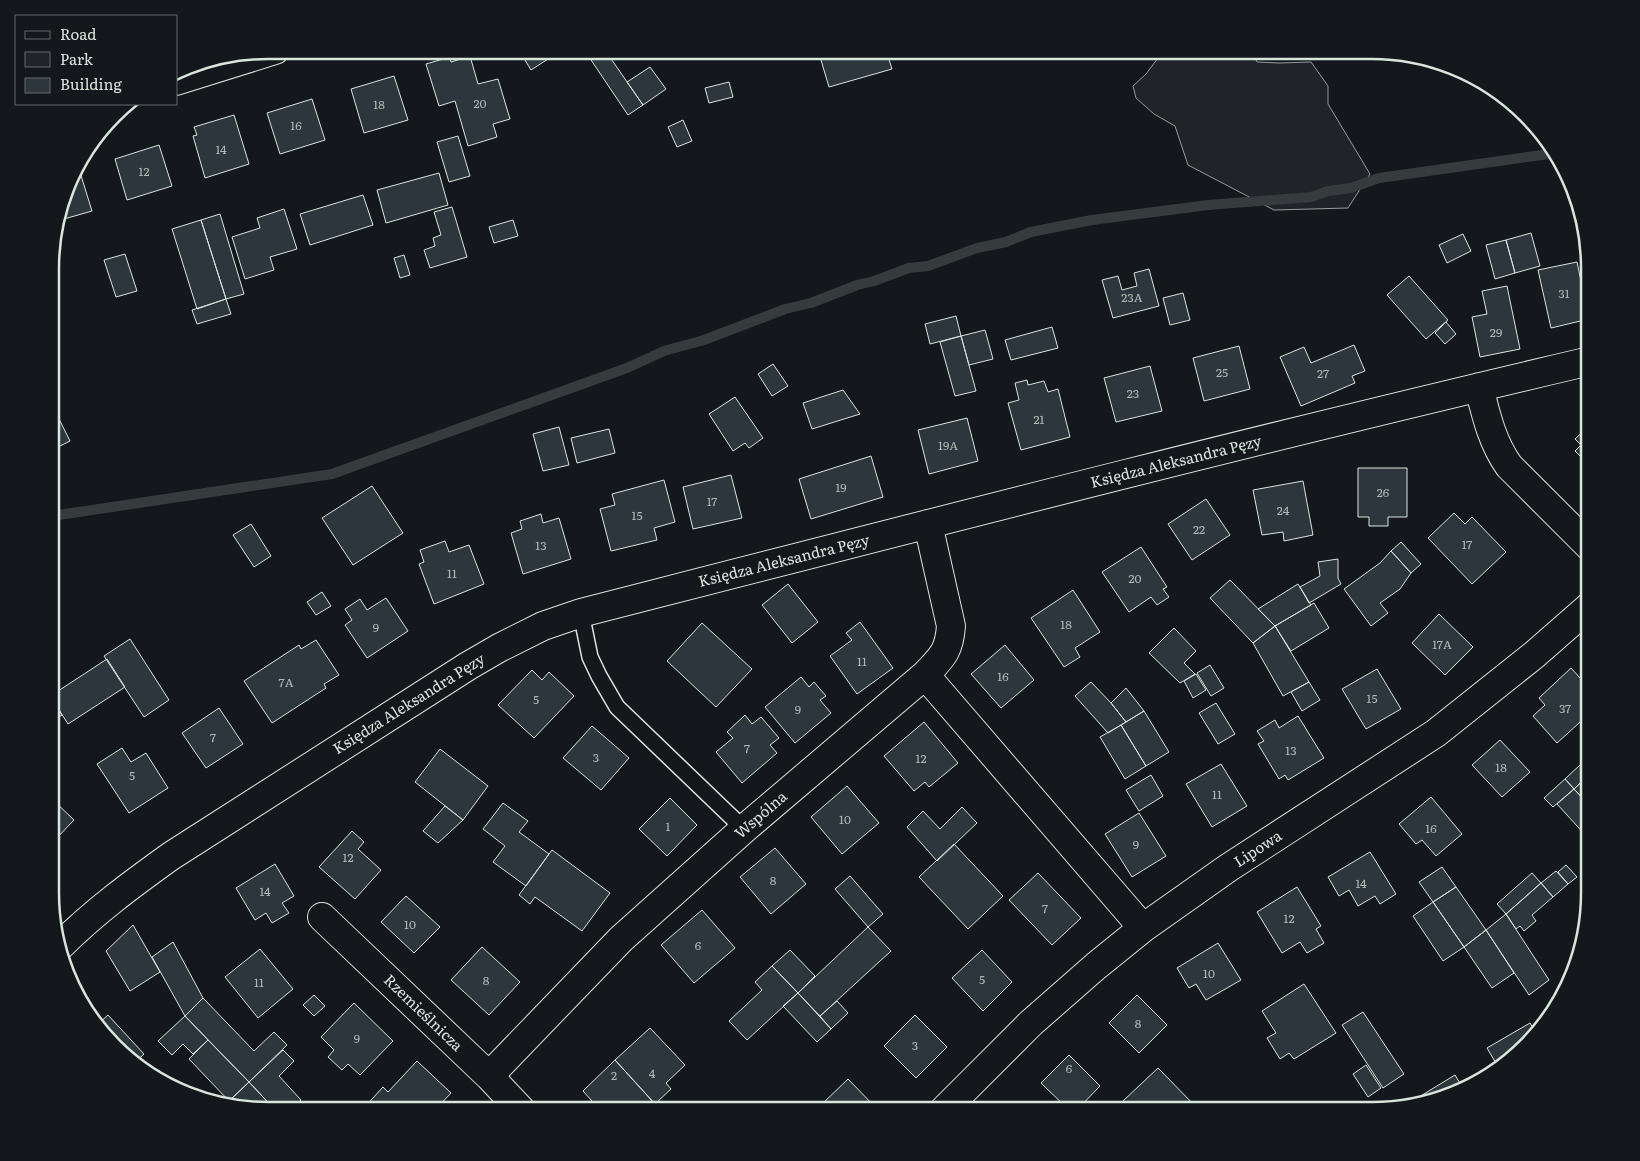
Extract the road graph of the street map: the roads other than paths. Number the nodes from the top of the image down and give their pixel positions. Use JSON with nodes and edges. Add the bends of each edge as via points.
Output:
{"nodes":[{"id":1,"x":240,"y":61,"type":"edge"},
{"id":2,"x":178,"y":80,"type":"edge"},
{"id":3,"x":1581,"y":363,"type":"edge"},
{"id":4,"x":1479,"y":387,"type":"junction"},
{"id":5,"x":928,"y":524,"type":"junction"},
{"id":6,"x":1581,"y":538,"type":"edge"},
{"id":7,"x":581,"y":613,"type":"junction"},
{"id":8,"x":1581,"y":614,"type":"edge"},
{"id":9,"x":925,"y":675,"type":"junction"},
{"id":10,"x":744,"y":829,"type":"junction"},
{"id":11,"x":322,"y":917,"type":"dead end"},
{"id":12,"x":1144,"y":928,"type":"junction"},
{"id":13,"x":65,"y":941,"type":"edge"},
{"id":14,"x":489,"y":1076,"type":"junction"},
{"id":15,"x":514,"y":1102,"type":"edge"},
{"id":16,"x":952,"y":1102,"type":"edge"}],
"edges":[{"from":1,"to":2,"type":"street"},
{"from":3,"to":4,"type":"street","name":"Księdza Aleksandra Pęzy"},
{"from":4,"to":5,"type":"street","name":"Księdza Aleksandra Pęzy"},
{"from":4,"to":6,"type":"street","via":[[1500,454]]},
{"from":5,"to":7,"type":"street","name":"Księdza Aleksandra Pęzy"},
{"from":5,"to":9,"type":"street","name":"Wspólna","via":[[951,626],[950,642],[944,656]]},
{"from":7,"to":10,"type":"lane","via":[[590,657],[618,707]]},
{"from":7,"to":13,"type":"street","name":"Księdza Aleksandra Pęzy","via":[[543,626],[468,666],[171,856],[84,922]]},
{"from":8,"to":12,"type":"street","name":"Lipowa","via":[[1436,733],[1228,868]]},
{"from":9,"to":10,"type":"street","name":"Wspólna"},
{"from":9,"to":12,"type":"street"},
{"from":10,"to":14,"type":"street","name":"Wspólna","via":[[621,939]]},
{"from":11,"to":14,"type":"street","name":"Rzemieślnicza"},
{"from":12,"to":16,"type":"street","name":"Lipowa","via":[[1031,1023]]},
{"from":14,"to":15,"type":"street","name":"Rzemieślnicza"}]}
